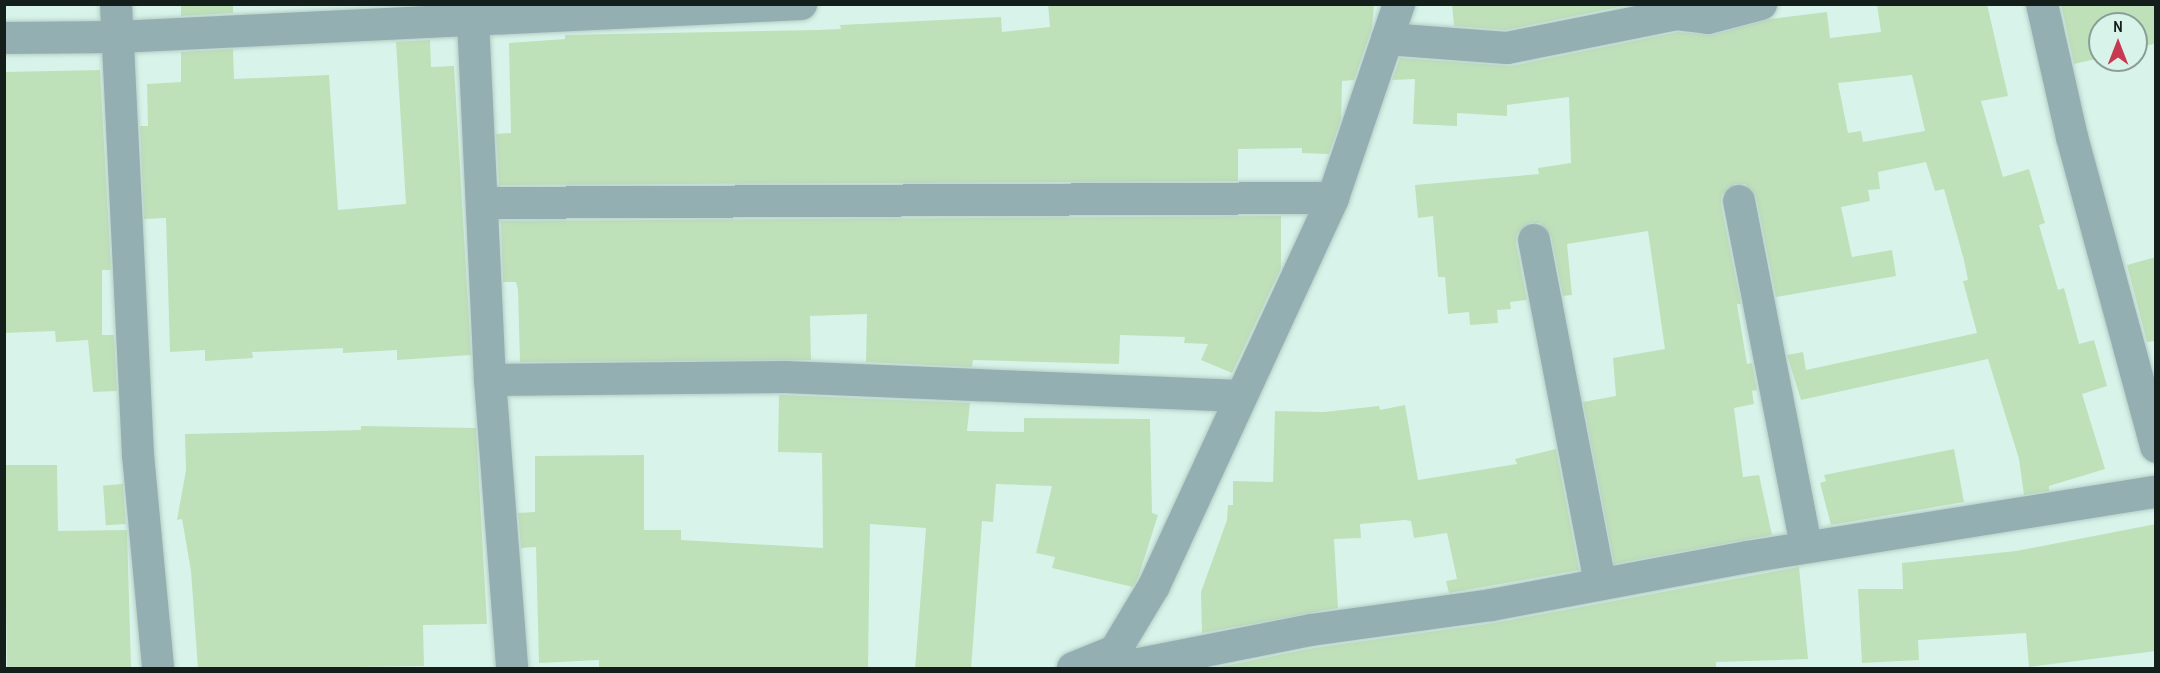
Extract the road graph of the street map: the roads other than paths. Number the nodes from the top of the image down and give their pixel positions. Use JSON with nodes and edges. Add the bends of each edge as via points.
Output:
{"nodes":[{"id":1,"x":116,"y":4,"type":"edge"},
{"id":2,"x":801,"y":4,"type":"edge"},
{"id":3,"x":1399,"y":4,"type":"edge"},
{"id":4,"x":1761,"y":4,"type":"edge"},
{"id":5,"x":2042,"y":4,"type":"edge"},
{"id":6,"x":473,"y":20,"type":"junction"},
{"id":7,"x":118,"y":37,"type":"junction"},
{"id":8,"x":4,"y":38,"type":"edge"},
{"id":9,"x":1387,"y":39,"type":"junction"},
{"id":10,"x":1333,"y":198,"type":"junction"},
{"id":11,"x":1740,"y":201,"type":"dead end"},
{"id":12,"x":482,"y":203,"type":"junction"},
{"id":13,"x":1534,"y":240,"type":"dead end"},
{"id":14,"x":2147,"y":372,"type":"edge"},
{"id":15,"x":490,"y":380,"type":"junction"},
{"id":16,"x":1240,"y":396,"type":"junction"},
{"id":17,"x":2156,"y":447,"type":"edge"},
{"id":18,"x":2156,"y":492,"type":"edge"},
{"id":19,"x":1806,"y":547,"type":"junction"},
{"id":20,"x":1600,"y":584,"type":"junction"},
{"id":21,"x":1125,"y":662,"type":"edge"},
{"id":22,"x":158,"y":669,"type":"edge"},
{"id":23,"x":512,"y":669,"type":"edge"},
{"id":24,"x":1073,"y":669,"type":"edge"}],
"edges":[{"from":1,"to":7,"type":"street"},
{"from":2,"to":6,"type":"street"},
{"from":3,"to":9,"type":"street"},
{"from":4,"to":9,"type":"street","via":[[1708,18],[1677,14],[1507,48]]},
{"from":5,"to":14,"type":"street","via":[[2072,136]]},
{"from":6,"to":7,"type":"street"},
{"from":6,"to":12,"type":"street"},
{"from":7,"to":8,"type":"street"},
{"from":7,"to":22,"type":"street","via":[[134,392]]},
{"from":9,"to":10,"type":"street"},
{"from":10,"to":12,"type":"street"},
{"from":10,"to":16,"type":"street"},
{"from":11,"to":19,"type":"street"},
{"from":12,"to":15,"type":"street"},
{"from":13,"to":20,"type":"street"},
{"from":14,"to":17,"type":"street"},
{"from":15,"to":16,"type":"street","via":[[785,377]]},
{"from":15,"to":23,"type":"street"},
{"from":16,"to":21,"type":"street","via":[[1154,586]]},
{"from":18,"to":19,"type":"street"},
{"from":19,"to":20,"type":"street"},
{"from":20,"to":21,"type":"street","via":[[1491,605]]},
{"from":21,"to":24,"type":"street"}]}
